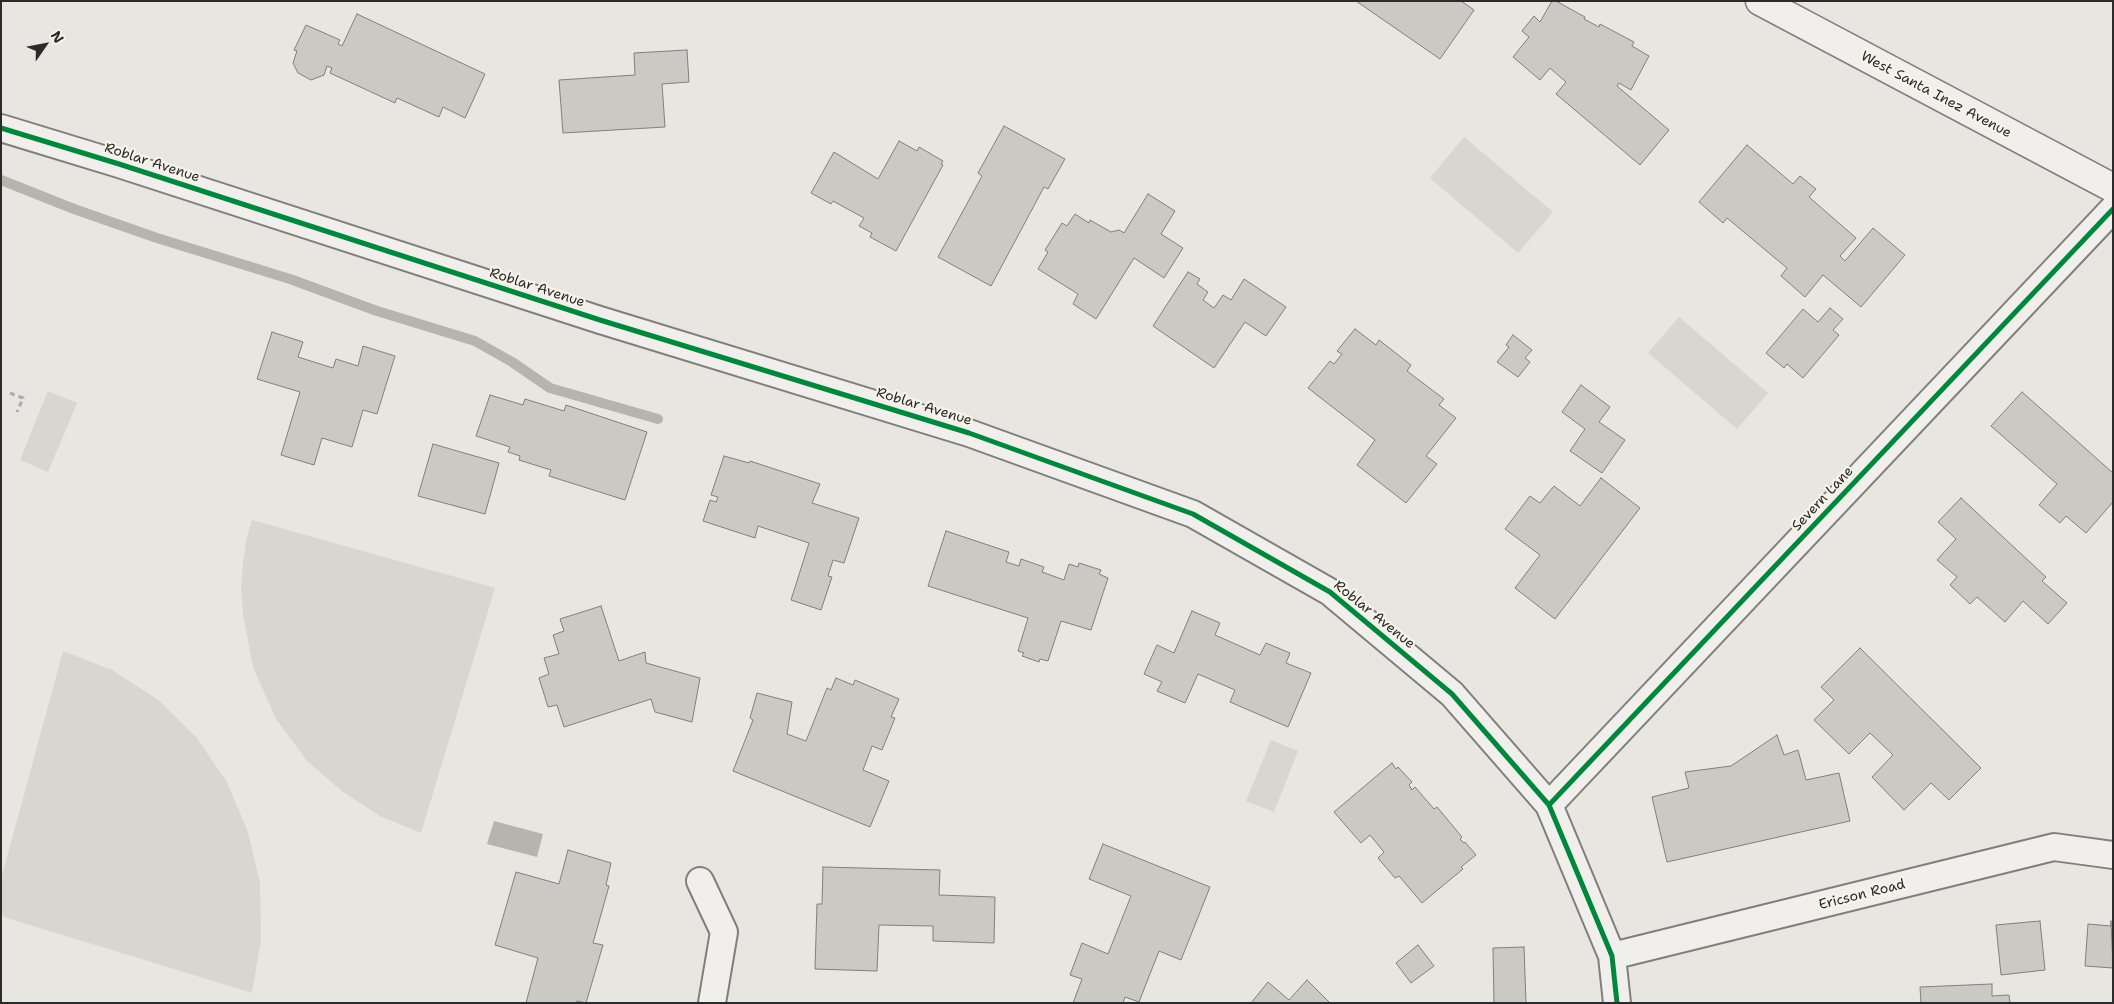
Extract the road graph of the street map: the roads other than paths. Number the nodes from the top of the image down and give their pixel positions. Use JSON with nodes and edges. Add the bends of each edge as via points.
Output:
{"nodes":[{"id":1,"x":1760,"y":1,"type":"edge"},
{"id":2,"x":1,"y":128,"type":"edge"},
{"id":3,"x":2113,"y":188,"type":"edge"},
{"id":4,"x":2113,"y":208,"type":"edge"},
{"id":5,"x":1549,"y":805,"type":"junction"},
{"id":6,"x":2113,"y":855,"type":"edge"},
{"id":7,"x":700,"y":881,"type":"dead end"},
{"id":8,"x":1612,"y":956,"type":"junction"},
{"id":9,"x":712,"y":1003,"type":"edge"},
{"id":10,"x":1618,"y":1003,"type":"edge"}],
"edges":[{"from":1,"to":3,"type":"street","name":"West Santa Inez Avenue"},
{"from":2,"to":5,"type":"street","name":"Roblar Avenue","via":[[600,320],[968,432],[1194,514],[1330,592],[1452,694]]},
{"from":4,"to":5,"type":"street","name":"Severn Lane"},
{"from":5,"to":8,"type":"street","name":"Roblar Avenue"},
{"from":6,"to":8,"type":"street","name":"Ericson Road","via":[[2054,847]]},
{"from":7,"to":9,"type":"street","via":[[724,932]]},
{"from":8,"to":10,"type":"street","name":"Roblar Avenue"}]}
